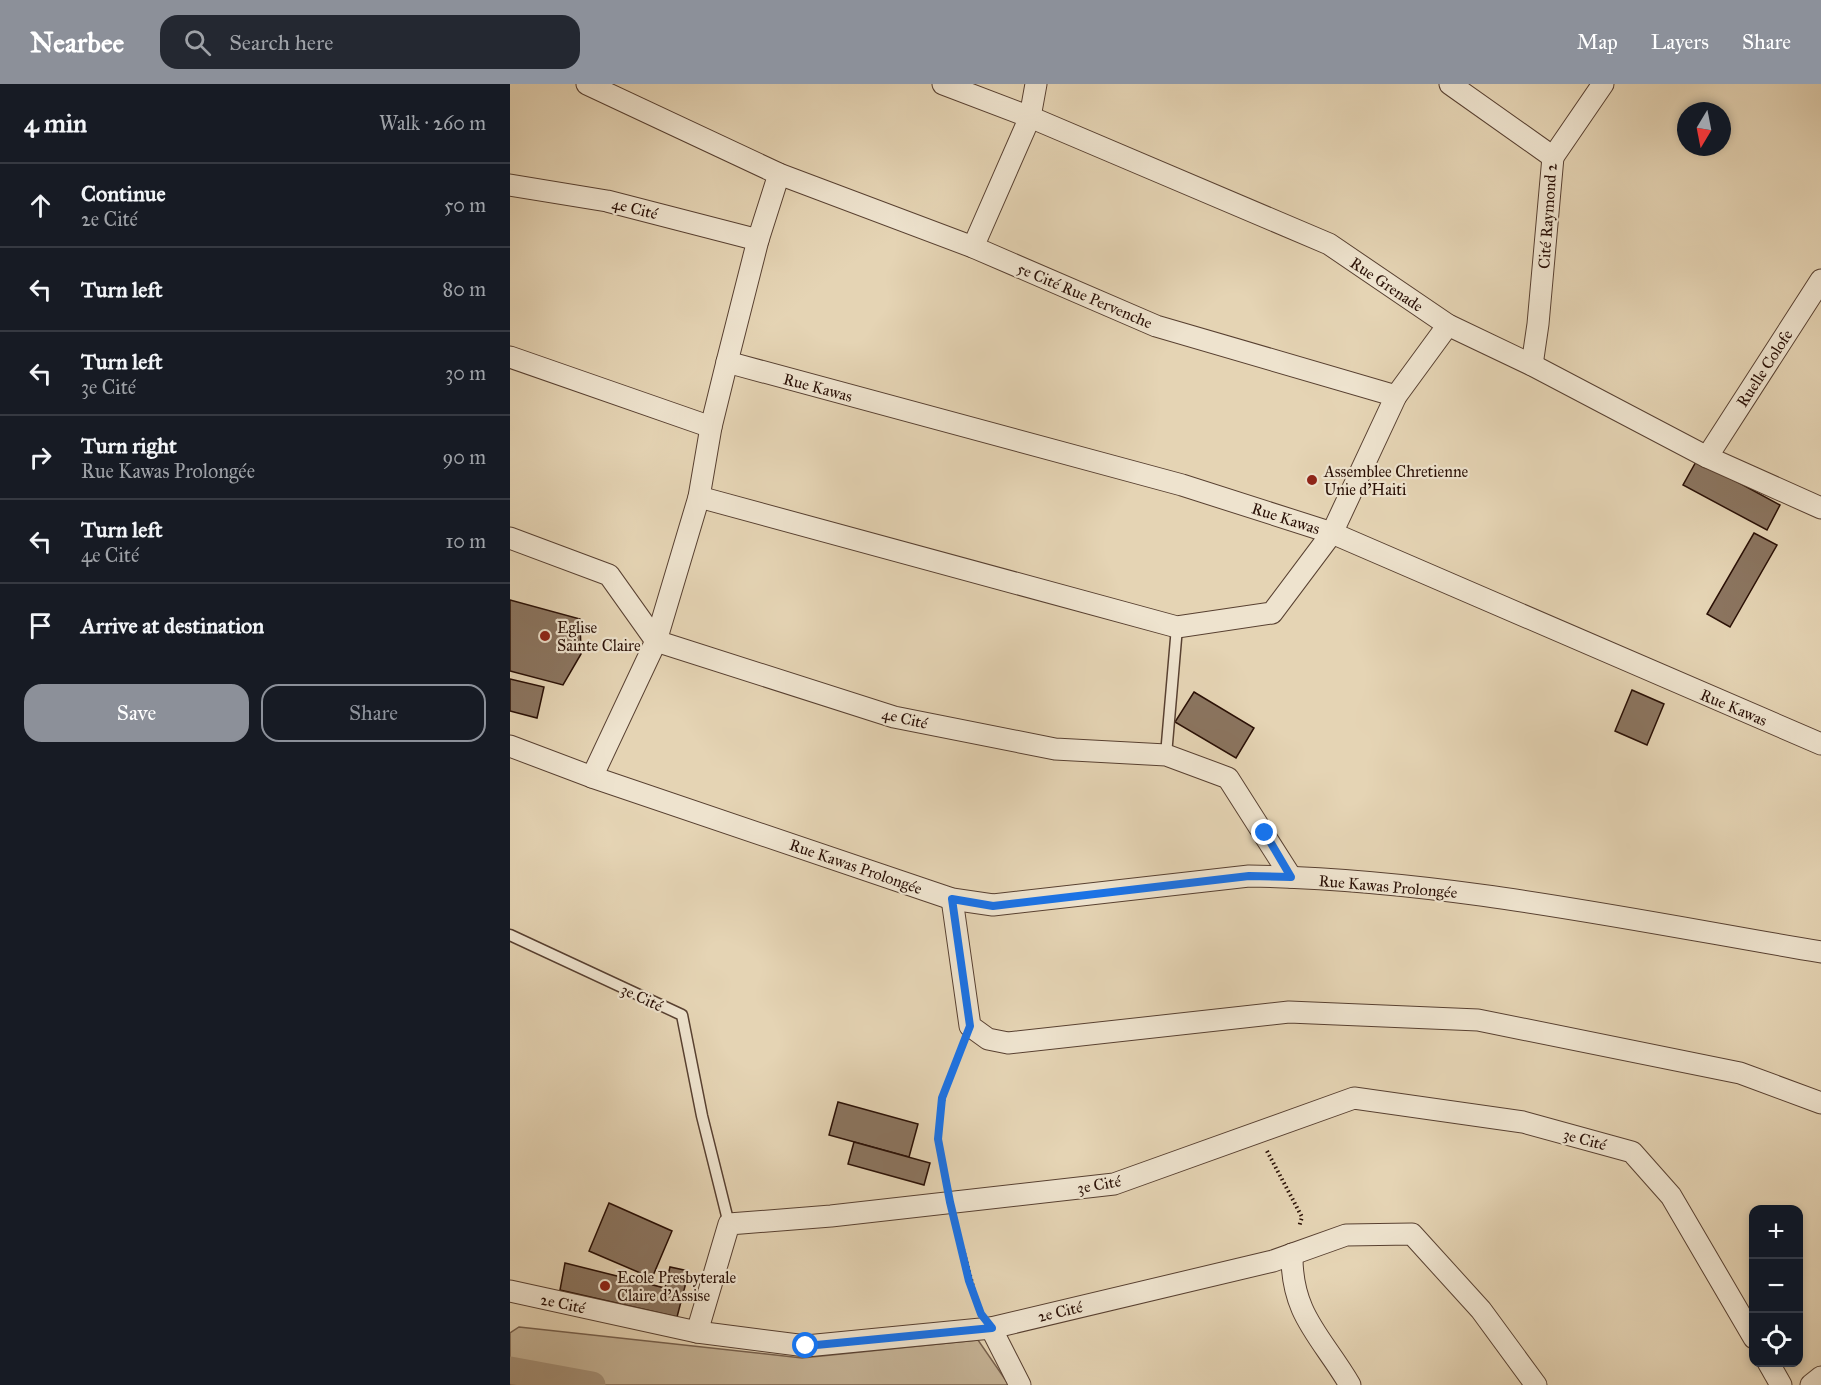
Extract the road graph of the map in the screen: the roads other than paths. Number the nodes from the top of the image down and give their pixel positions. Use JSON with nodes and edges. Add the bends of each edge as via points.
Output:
{"nodes":[{"id":1,"x":587,"y":84,"type":"edge"},
{"id":2,"x":942,"y":84,"type":"edge"},
{"id":3,"x":1036,"y":84,"type":"edge"},
{"id":4,"x":1450,"y":84,"type":"edge"},
{"id":5,"x":1603,"y":84,"type":"edge"},
{"id":6,"x":1030,"y":117,"type":"junction"},
{"id":7,"x":1553,"y":157,"type":"junction"},
{"id":8,"x":779,"y":174,"type":"junction"},
{"id":9,"x":510,"y":185,"type":"edge"},
{"id":10,"x":758,"y":240,"type":"junction"},
{"id":11,"x":973,"y":247,"type":"junction"},
{"id":12,"x":1821,"y":280,"type":"edge"},
{"id":13,"x":1448,"y":325,"type":"junction"},
{"id":14,"x":510,"y":357,"type":"edge"},
{"id":15,"x":727,"y":362,"type":"junction"},
{"id":16,"x":1532,"y":365,"type":"junction"},
{"id":17,"x":1396,"y":396,"type":"junction"},
{"id":18,"x":711,"y":427,"type":"junction"},
{"id":19,"x":1707,"y":457,"type":"junction"},
{"id":20,"x":699,"y":497,"type":"junction"},
{"id":21,"x":1821,"y":507,"type":"edge"},
{"id":22,"x":1332,"y":533,"type":"junction"},
{"id":23,"x":510,"y":538,"type":"edge"},
{"id":24,"x":1177,"y":627,"type":"junction"},
{"id":25,"x":656,"y":641,"type":"junction"},
{"id":26,"x":1821,"y":744,"type":"edge"},
{"id":27,"x":510,"y":746,"type":"edge"},
{"id":28,"x":1166,"y":755,"type":"junction"},
{"id":29,"x":591,"y":777,"type":"junction"},
{"id":30,"x":1291,"y":877,"type":"junction"},
{"id":31,"x":952,"y":899,"type":"junction"},
{"id":32,"x":511,"y":937,"type":"edge"},
{"id":33,"x":1821,"y":952,"type":"edge"},
{"id":34,"x":1821,"y":1103,"type":"edge"},
{"id":35,"x":729,"y":1224,"type":"junction"},
{"id":36,"x":1292,"y":1254,"type":"junction"},
{"id":37,"x":510,"y":1291,"type":"edge"},
{"id":38,"x":992,"y":1328,"type":"junction"},
{"id":39,"x":1749,"y":1329,"type":"edge"},
{"id":40,"x":696,"y":1332,"type":"junction"},
{"id":41,"x":1771,"y":1367,"type":"edge"},
{"id":42,"x":1821,"y":1377,"type":"edge"},
{"id":43,"x":1020,"y":1385,"type":"edge"},
{"id":44,"x":1350,"y":1385,"type":"edge"},
{"id":45,"x":1536,"y":1385,"type":"edge"},
{"id":46,"x":1781,"y":1385,"type":"edge"},
{"id":47,"x":1810,"y":1385,"type":"edge"}],
"edges":[{"from":1,"to":8,"type":"street","name":"5e Cité Rue Pervenche"},
{"from":2,"to":6,"type":"street","name":"Rue Grenade"},
{"from":3,"to":6,"type":"street"},
{"from":4,"to":7,"type":"street","name":"Cité Raymond 2"},
{"from":5,"to":7,"type":"street"},
{"from":6,"to":11,"type":"street"},
{"from":6,"to":13,"type":"street","name":"Rue Grenade","via":[[1329,244]]},
{"from":7,"to":16,"type":"street","name":"Cité Raymond 2"},
{"from":8,"to":10,"type":"street"},
{"from":8,"to":11,"type":"street","name":"5e Cité Rue Pervenche"},
{"from":9,"to":10,"type":"street","name":"4e Cité","via":[[607,201]]},
{"from":10,"to":15,"type":"street"},
{"from":11,"to":17,"type":"street","name":"5e Cité Rue Pervenche","via":[[1156,326]]},
{"from":12,"to":19,"type":"street","name":"Ruelle Colofe"},
{"from":13,"to":16,"type":"street","name":"Rue Grenade"},
{"from":13,"to":17,"type":"street"},
{"from":14,"to":18,"type":"street"},
{"from":15,"to":18,"type":"street"},
{"from":15,"to":22,"type":"street","name":"Rue Kawas","via":[[1182,485]]},
{"from":16,"to":19,"type":"street","name":"Rue Grenade"},
{"from":17,"to":22,"type":"street"},
{"from":18,"to":20,"type":"street"},
{"from":19,"to":21,"type":"street","name":"Rue Grenade"},
{"from":20,"to":24,"type":"street"},
{"from":20,"to":25,"type":"street"},
{"from":22,"to":24,"type":"street","via":[[1272,613]]},
{"from":22,"to":26,"type":"street","name":"Rue Kawas"},
{"from":23,"to":25,"type":"street","via":[[609,575]]},
{"from":24,"to":28,"type":"lane"},
{"from":25,"to":28,"type":"street","name":"4e Cité","via":[[894,717],[1055,749]]},
{"from":25,"to":29,"type":"street"},
{"from":27,"to":29,"type":"street","name":"Rue Kawas Prolongée"},
{"from":28,"to":30,"type":"street","name":"4e Cité","via":[[1228,778]]},
{"from":29,"to":31,"type":"street","name":"Rue Kawas Prolongée"},
{"from":30,"to":31,"type":"street","name":"Rue Kawas Prolongée","via":[[1249,876],[993,906]]},
{"from":30,"to":33,"type":"street","name":"Rue Kawas Prolongée","via":[[1448,890]]},
{"from":31,"to":34,"type":"street","via":[[970,1026],[988,1039],[1008,1043],[1289,1012],[1478,1020],[1740,1073]]},
{"from":32,"to":35,"type":"lane","name":"3e Cité","via":[[682,1015]]},
{"from":35,"to":39,"type":"street","name":"3e Cité","via":[[1114,1184],[1354,1098],[1523,1122],[1632,1152],[1671,1196]]},
{"from":35,"to":40,"type":"street"},
{"from":36,"to":38,"type":"street","name":"2e Cité"},
{"from":36,"to":44,"type":"street","via":[[1291,1281],[1309,1326]]},
{"from":36,"to":45,"type":"street","name":"2e Cité","via":[[1346,1235],[1412,1234],[1480,1310]]},
{"from":37,"to":40,"type":"street","name":"2e Cité"},
{"from":38,"to":40,"type":"street","name":"2e Cité","via":[[806,1346]]},
{"from":38,"to":43,"type":"street"},
{"from":41,"to":46,"type":"street"},
{"from":42,"to":47,"type":"street"}]}
